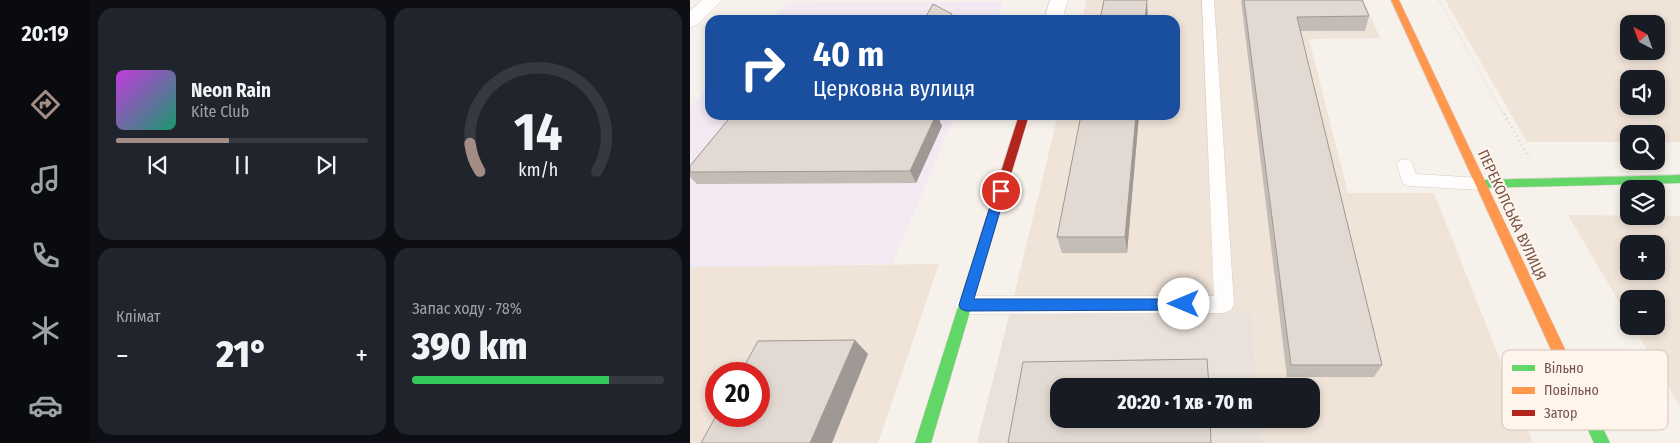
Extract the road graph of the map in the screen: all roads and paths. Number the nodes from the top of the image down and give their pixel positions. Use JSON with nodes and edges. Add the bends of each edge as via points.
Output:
{"nodes":[{"id":1,"x":713,"y":0,"type":"edge"},
{"id":2,"x":1059,"y":0,"type":"edge"},
{"id":3,"x":1208,"y":0,"type":"edge"},
{"id":4,"x":1395,"y":0,"type":"edge"},
{"id":5,"x":1438,"y":0,"type":"edge"},
{"id":6,"x":1054,"y":15,"type":"edge"},
{"id":7,"x":690,"y":21,"type":"edge"},
{"id":8,"x":1022,"y":120,"type":"edge"},
{"id":9,"x":1406,"y":165,"type":"dead end"},
{"id":10,"x":1680,"y":179,"type":"edge"},
{"id":11,"x":1543,"y":182,"type":"junction"},
{"id":12,"x":1481,"y":184,"type":"junction"},
{"id":13,"x":966,"y":305,"type":"junction"},
{"id":14,"x":1559,"y":350,"type":"edge"},
{"id":15,"x":1596,"y":430,"type":"edge"},
{"id":16,"x":923,"y":443,"type":"edge"},
{"id":17,"x":1602,"y":443,"type":"edge"}],
"edges":[{"from":1,"to":7,"type":"street"},
{"from":2,"to":6,"type":"street"},
{"from":3,"to":13,"type":"lane","via":[[1224,304]]},
{"from":4,"to":12,"type":"main road","name":"ПЕРЕКОПСЬКА ВУЛИЦЯ"},
{"from":5,"to":11,"type":"path"},
{"from":8,"to":13,"type":"main road"},
{"from":9,"to":12,"type":"lane","via":[[1409,180]]},
{"from":10,"to":11,"type":"main road"},
{"from":11,"to":12,"type":"main road"},
{"from":12,"to":14,"type":"main road","name":"ПЕРЕКОПСЬКА ВУЛИЦЯ"},
{"from":13,"to":16,"type":"main road"},
{"from":15,"to":17,"type":"main road","name":"ПЕРЕКОПСЬКА ВУЛИЦЯ"}]}
